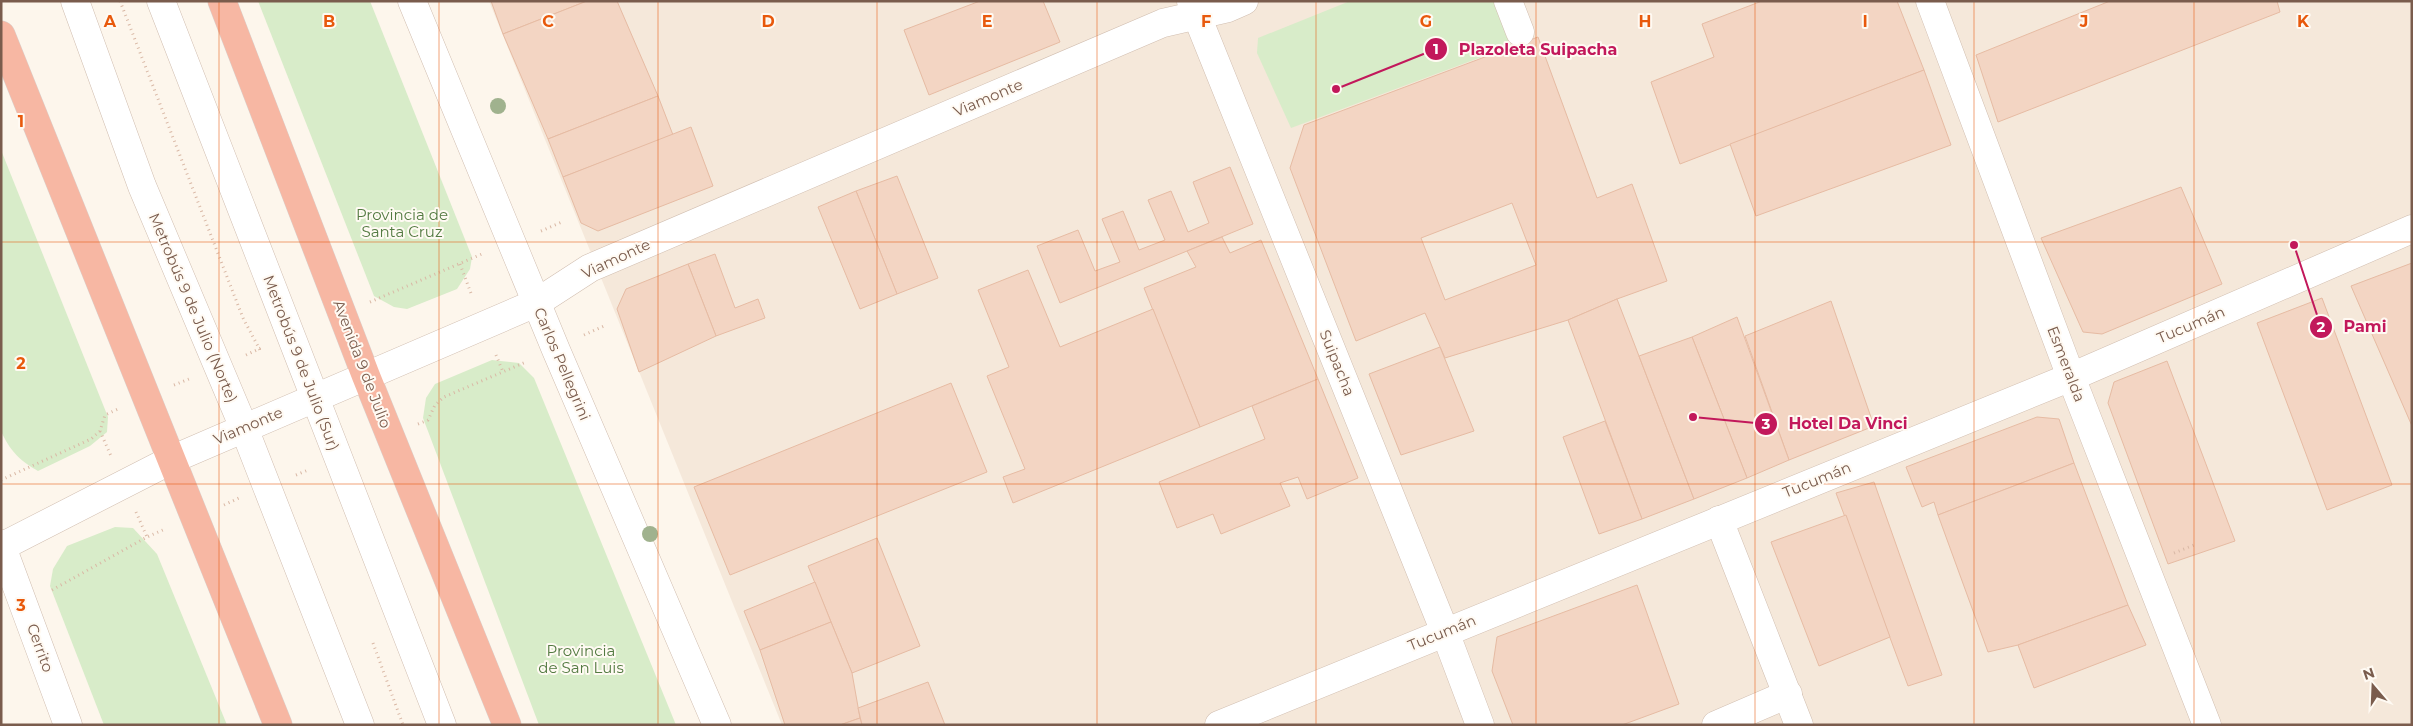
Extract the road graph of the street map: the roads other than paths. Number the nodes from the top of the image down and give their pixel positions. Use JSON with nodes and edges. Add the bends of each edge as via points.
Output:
{"nodes":[{"id":1,"x":75,"y":1,"type":"edge"},
{"id":2,"x":161,"y":1,"type":"edge"},
{"id":3,"x":222,"y":1,"type":"edge"},
{"id":4,"x":412,"y":1,"type":"edge"},
{"id":5,"x":1244,"y":1,"type":"edge"},
{"id":6,"x":1508,"y":1,"type":"edge"},
{"id":7,"x":1930,"y":1,"type":"edge"},
{"id":8,"x":1194,"y":8,"type":"edge"},
{"id":9,"x":1520,"y":32,"type":"dead end"},
{"id":10,"x":1,"y":35,"type":"edge"},
{"id":11,"x":2412,"y":229,"type":"edge"},
{"id":12,"x":536,"y":303,"type":"junction"},
{"id":13,"x":366,"y":376,"type":"junction"},
{"id":14,"x":2071,"y":377,"type":"junction"},
{"id":15,"x":315,"y":398,"type":"junction"},
{"id":16,"x":244,"y":428,"type":"junction"},
{"id":17,"x":173,"y":458,"type":"junction"},
{"id":18,"x":1719,"y":520,"type":"junction"},
{"id":19,"x":2,"y":546,"type":"edge"},
{"id":20,"x":1445,"y":632,"type":"junction"},
{"id":21,"x":1788,"y":694,"type":"junction"},
{"id":22,"x":1724,"y":723,"type":"edge"},
{"id":23,"x":68,"y":725,"type":"edge"},
{"id":24,"x":278,"y":725,"type":"edge"},
{"id":25,"x":360,"y":725,"type":"edge"},
{"id":26,"x":442,"y":725,"type":"edge"},
{"id":27,"x":507,"y":725,"type":"edge"},
{"id":28,"x":717,"y":725,"type":"edge"},
{"id":29,"x":1219,"y":725,"type":"edge"},
{"id":30,"x":1480,"y":725,"type":"edge"},
{"id":31,"x":1799,"y":725,"type":"edge"},
{"id":32,"x":2207,"y":725,"type":"edge"}],
"edges":[{"from":1,"to":16,"type":"street","name":"Metrobús 9 de Julio (Norte)","via":[[142,186]]},
{"from":2,"to":15,"type":"street","name":"Metrobús 9 de Julio (Sur)"},
{"from":3,"to":13,"type":"highway","name":"Avenida 9 de Julio"},
{"from":4,"to":12,"type":"street","name":"Carlos Pellegrini"},
{"from":5,"to":8,"type":"street","name":"Viamonte","via":[[1228,8]]},
{"from":6,"to":9,"type":"street"},
{"from":7,"to":14,"type":"street","name":"Esmeralda"},
{"from":8,"to":12,"type":"street","name":"Viamonte","via":[[590,268]]},
{"from":8,"to":20,"type":"street","name":"Suipacha"},
{"from":10,"to":17,"type":"highway"},
{"from":11,"to":14,"type":"street","name":"Tucumán"},
{"from":12,"to":13,"type":"street","name":"Viamonte"},
{"from":12,"to":28,"type":"street","name":"Carlos Pellegrini"},
{"from":13,"to":15,"type":"street","name":"Viamonte"},
{"from":13,"to":27,"type":"highway","name":"Avenida 9 de Julio"},
{"from":14,"to":18,"type":"street","name":"Tucumán"},
{"from":14,"to":32,"type":"street","name":"Esmeralda"},
{"from":15,"to":16,"type":"street","name":"Viamonte"},
{"from":15,"to":26,"type":"street","name":"Metrobús 9 de Julio (Sur)"},
{"from":16,"to":17,"type":"street","name":"Viamonte"},
{"from":16,"to":25,"type":"street","name":"Metrobús 9 de Julio (Norte)"},
{"from":17,"to":19,"type":"street","name":"Viamonte"},
{"from":17,"to":24,"type":"highway"},
{"from":18,"to":20,"type":"street","name":"Tucumán"},
{"from":18,"to":21,"type":"street"},
{"from":19,"to":23,"type":"street","name":"Cerrito"},
{"from":20,"to":29,"type":"street","name":"Tucumán"},
{"from":20,"to":30,"type":"street","name":"Suipacha"},
{"from":21,"to":22,"type":"street"},
{"from":21,"to":31,"type":"street"}]}
